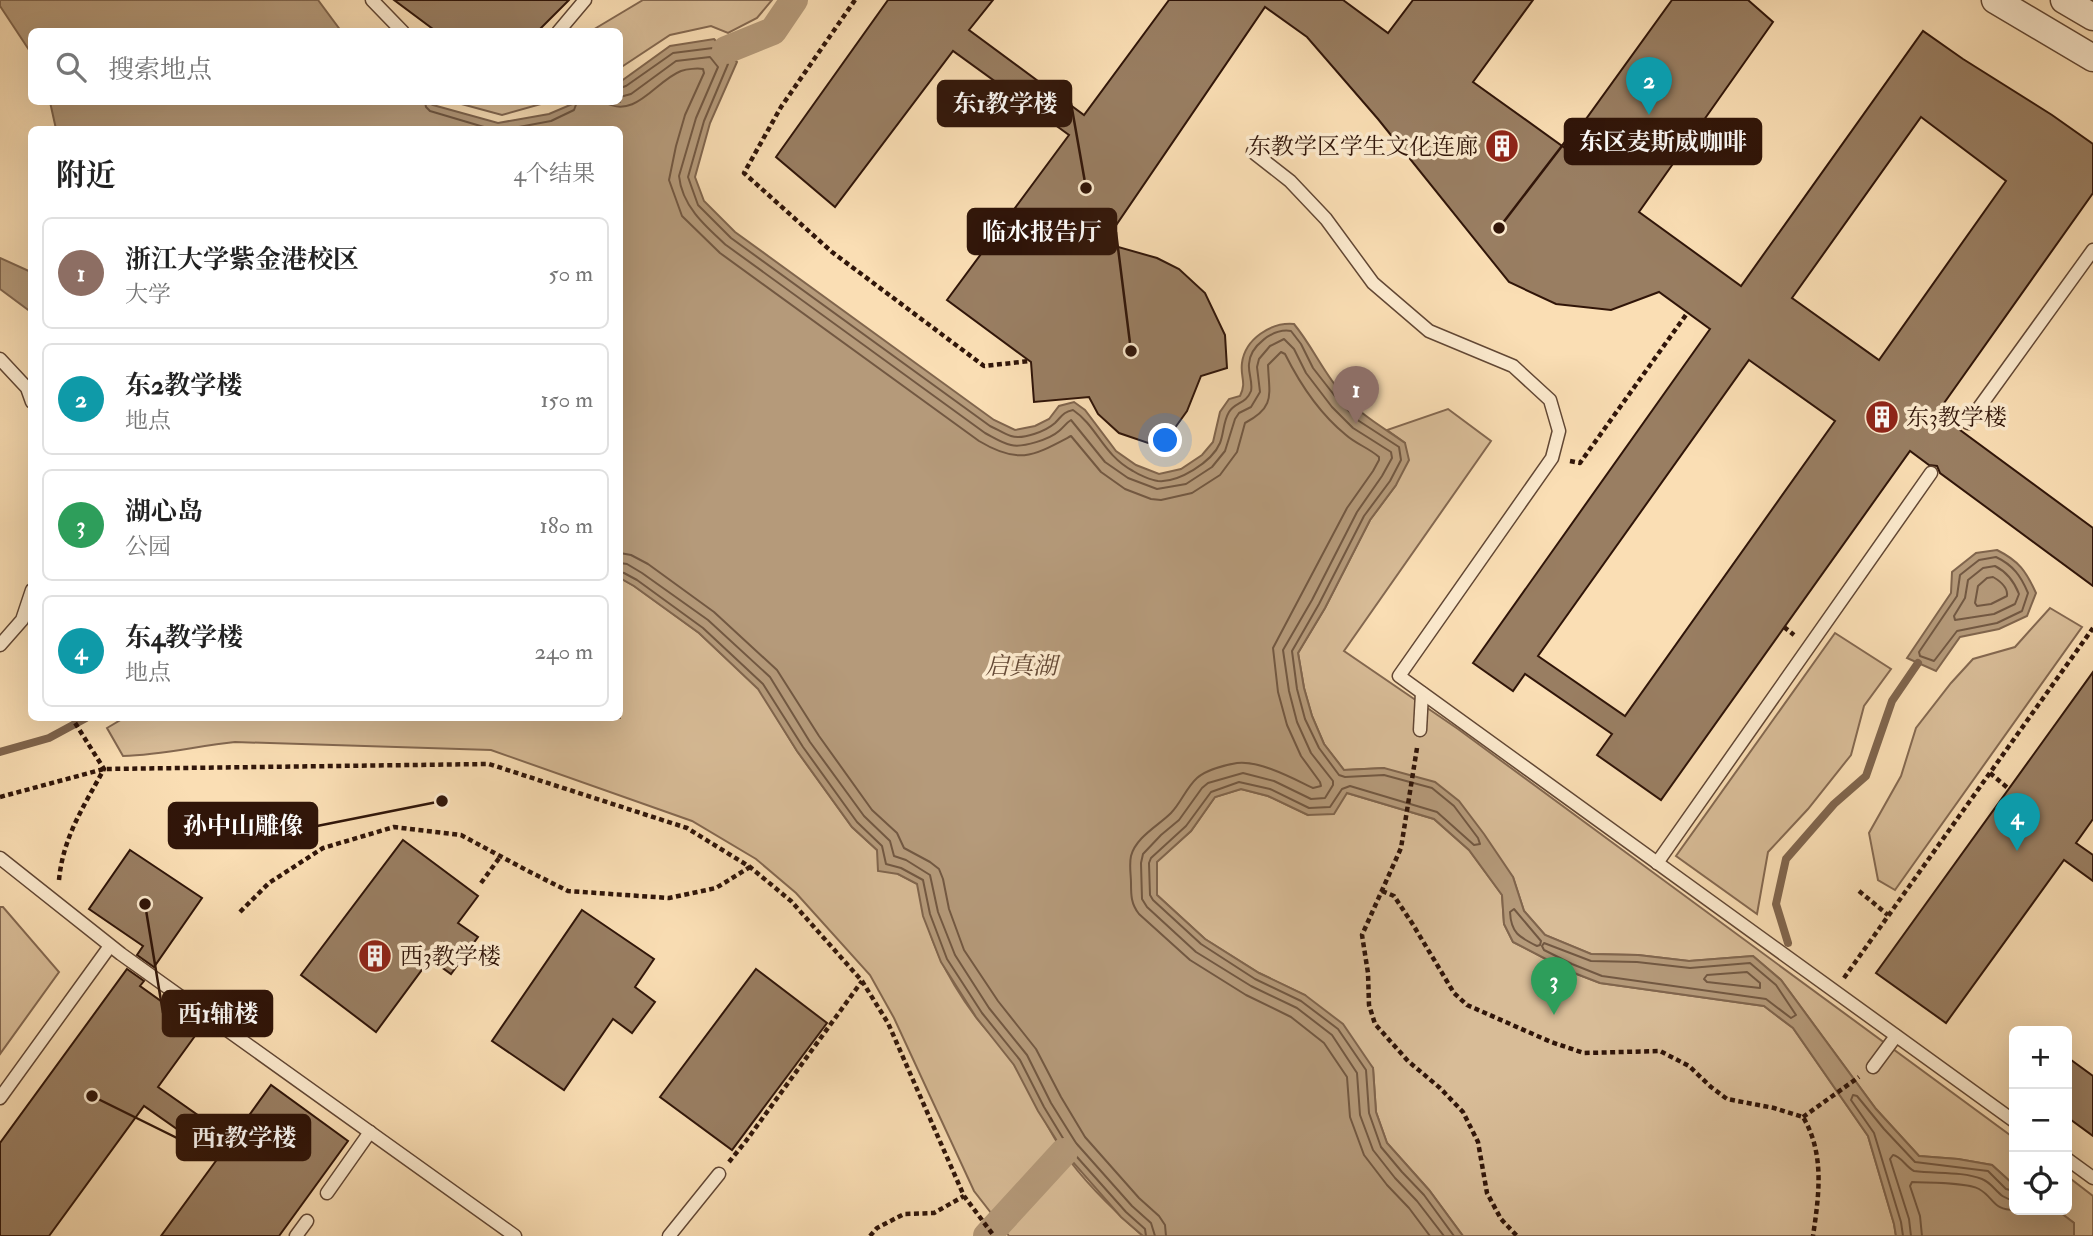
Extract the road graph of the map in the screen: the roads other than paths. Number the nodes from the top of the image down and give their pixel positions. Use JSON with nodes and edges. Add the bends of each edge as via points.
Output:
{"nodes":[{"id":1,"x":372,"y":0,"type":"edge"},
{"id":2,"x":585,"y":0,"type":"edge"},
{"id":3,"x":1995,"y":0,"type":"edge"},
{"id":4,"x":2064,"y":0,"type":"edge"},
{"id":5,"x":2093,"y":17,"type":"edge"},
{"id":6,"x":399,"y":28,"type":"edge"},
{"id":7,"x":561,"y":28,"type":"edge"},
{"id":8,"x":2093,"y":58,"type":"edge"},
{"id":9,"x":1253,"y":152,"type":"dead end"},
{"id":10,"x":2093,"y":250,"type":"edge"},
{"id":11,"x":0,"y":359,"type":"edge"},
{"id":12,"x":28,"y":391,"type":"edge"},
{"id":13,"x":1968,"y":423,"type":"dead end"},
{"id":14,"x":1931,"y":473,"type":"dead end"},
{"id":15,"x":28,"y":602,"type":"edge"},
{"id":16,"x":0,"y":645,"type":"edge"},
{"id":17,"x":1422,"y":693,"type":"junction"},
{"id":18,"x":1420,"y":730,"type":"road end"},
{"id":19,"x":0,"y":858,"type":"edge"},
{"id":20,"x":1657,"y":863,"type":"junction"},
{"id":21,"x":110,"y":946,"type":"junction"},
{"id":22,"x":1896,"y":1036,"type":"junction"},
{"id":23,"x":1873,"y":1067,"type":"road end"},
{"id":24,"x":0,"y":1098,"type":"edge"},
{"id":25,"x":2009,"y":1117,"type":"edge"},
{"id":26,"x":370,"y":1132,"type":"junction"},
{"id":27,"x":2072,"y":1163,"type":"edge"},
{"id":28,"x":719,"y":1174,"type":"road end"},
{"id":29,"x":2093,"y":1178,"type":"edge"},
{"id":30,"x":327,"y":1193,"type":"dead end"},
{"id":31,"x":307,"y":1221,"type":"dead end"},
{"id":32,"x":296,"y":1236,"type":"edge"},
{"id":33,"x":515,"y":1236,"type":"edge"},
{"id":34,"x":669,"y":1236,"type":"edge"}],
"edges":[{"from":1,"to":6,"type":"lane"},
{"from":2,"to":7,"type":"lane"},
{"from":3,"to":8,"type":"street"},
{"from":4,"to":5,"type":"street"},
{"from":9,"to":17,"type":"lane","via":[[1290,181],[1326,219],[1373,283],[1429,331],[1513,366],[1550,400],[1559,431],[1552,458],[1399,676]]},
{"from":10,"to":13,"type":"lane"},
{"from":11,"to":12,"type":"lane"},
{"from":14,"to":20,"type":"lane"},
{"from":15,"to":16,"type":"lane","via":[[22,620]]},
{"from":17,"to":18,"type":"lane"},
{"from":17,"to":20,"type":"lane"},
{"from":19,"to":21,"type":"lane"},
{"from":20,"to":22,"type":"lane"},
{"from":21,"to":24,"type":"lane"},
{"from":21,"to":26,"type":"lane"},
{"from":22,"to":23,"type":"lane"},
{"from":22,"to":25,"type":"lane"},
{"from":26,"to":30,"type":"lane"},
{"from":26,"to":33,"type":"lane"},
{"from":27,"to":29,"type":"lane"},
{"from":28,"to":34,"type":"lane"},
{"from":31,"to":32,"type":"lane"}]}
